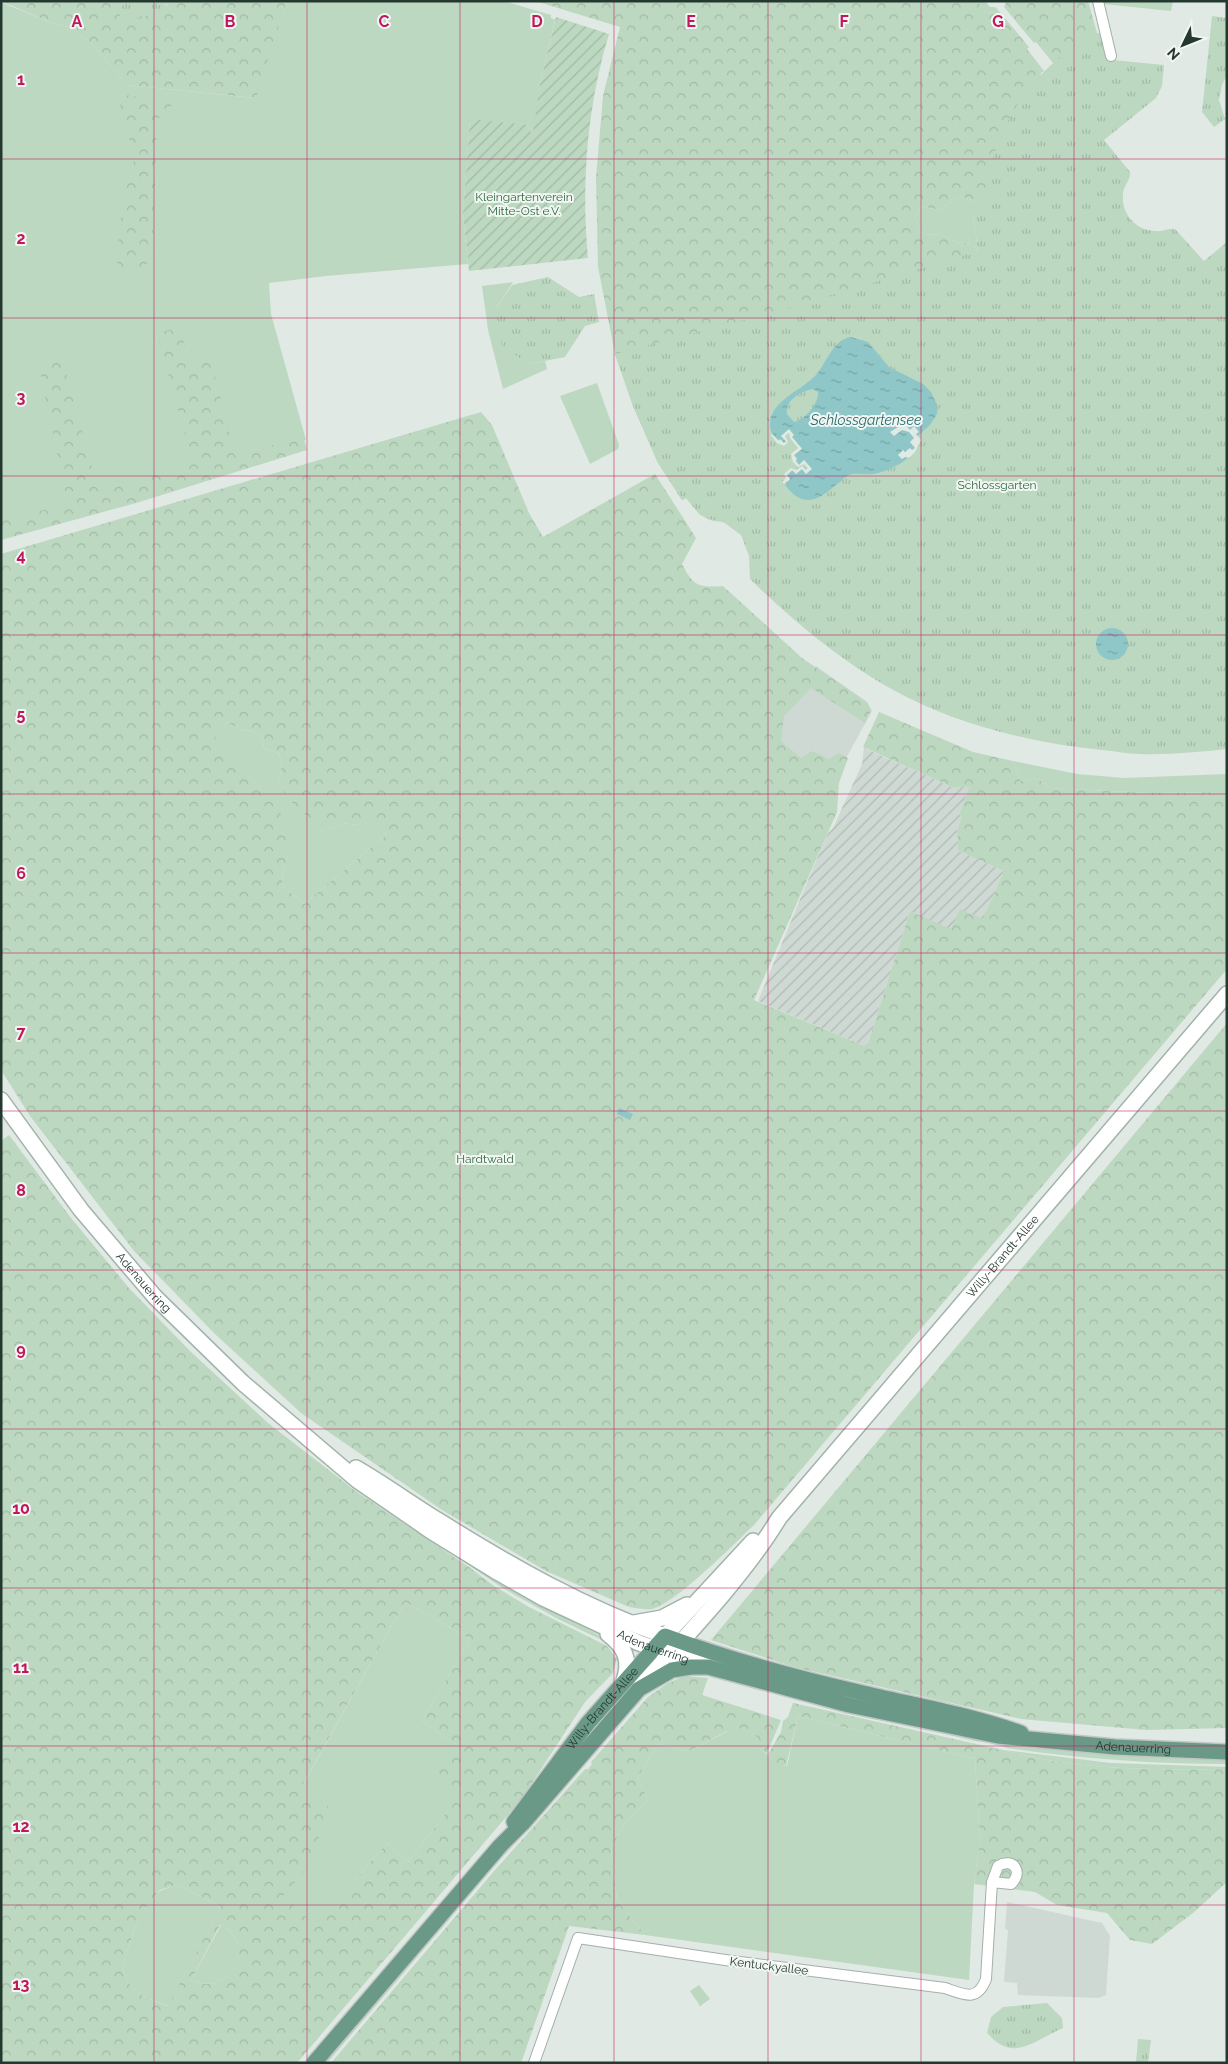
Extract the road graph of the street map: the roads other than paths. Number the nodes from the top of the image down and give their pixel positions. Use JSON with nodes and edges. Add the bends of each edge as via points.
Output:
{"nodes":[{"id":1,"x":1098,"y":1,"type":"edge"},
{"id":2,"x":1112,"y":56,"type":"dead end"},
{"id":3,"x":1227,"y":994,"type":"edge"},
{"id":4,"x":1,"y":1100,"type":"edge"},
{"id":5,"x":314,"y":1442,"type":"junction"},
{"id":6,"x":779,"y":1518,"type":"junction"},
{"id":7,"x":701,"y":1597,"type":"junction"},
{"id":8,"x":630,"y":1623,"type":"junction"},
{"id":9,"x":600,"y":1626,"type":"junction"},
{"id":10,"x":665,"y":1636,"type":"junction"},
{"id":11,"x":681,"y":1641,"type":"junction"},
{"id":12,"x":653,"y":1648,"type":"junction"},
{"id":13,"x":670,"y":1654,"type":"junction"},
{"id":14,"x":708,"y":1667,"type":"junction"},
{"id":15,"x":624,"y":1681,"type":"junction"},
{"id":16,"x":639,"y":1689,"type":"junction"},
{"id":17,"x":1039,"y":1739,"type":"junction"},
{"id":18,"x":1227,"y":1752,"type":"edge"},
{"id":19,"x":500,"y":1846,"type":"junction"},
{"id":20,"x":992,"y":1882,"type":"dead end"},
{"id":21,"x":314,"y":2063,"type":"edge"},
{"id":22,"x":534,"y":2063,"type":"edge"}],
"edges":[{"from":1,"to":2,"type":"street"},
{"from":3,"to":6,"type":"main road","name":"Willy-Brandt-Allee"},
{"from":4,"to":5,"type":"main road","name":"Adenauerring","via":[[80,1210],[154,1297],[243,1383]]},
{"from":5,"to":8,"type":"main road","name":"Adenauerring","via":[[500,1558]]},
{"from":5,"to":9,"type":"main road","name":"Adenauerring","via":[[357,1480],[431,1531],[499,1573]]},
{"from":6,"to":7,"type":"main road","name":"Willy-Brandt-Allee","via":[[759,1534]]},
{"from":6,"to":11,"type":"main road","name":"Willy-Brandt-Allee","via":[[766,1539]]},
{"from":7,"to":8,"type":"main road","via":[[666,1617]]},
{"from":7,"to":10,"type":"main road","name":"Willy-Brandt-Allee"},
{"from":8,"to":10,"type":"main road","name":"Adenauerring"},
{"from":9,"to":12,"type":"main road","name":"Adenauerring"},
{"from":9,"to":15,"type":"main road","via":[[624,1650],[628,1663]]},
{"from":10,"to":11,"type":"main road","name":"Adenauerring"},
{"from":10,"to":12,"type":"main road","name":"Willy-Brandt-Allee"},
{"from":11,"to":13,"type":"main road","name":"Willy-Brandt-Allee"},
{"from":11,"to":17,"type":"main road","name":"Adenauerring","via":[[800,1677],[962,1715]]},
{"from":12,"to":13,"type":"main road","name":"Adenauerring"},
{"from":12,"to":15,"type":"main road","name":"Willy-Brandt-Allee"},
{"from":13,"to":14,"type":"main road","name":"Adenauerring"},
{"from":13,"to":16,"type":"main road","name":"Willy-Brandt-Allee"},
{"from":14,"to":16,"type":"main road","via":[[670,1671]]},
{"from":14,"to":17,"type":"main road","name":"Adenauerring","via":[[880,1712],[998,1736]]},
{"from":15,"to":19,"type":"main road","name":"Willy-Brandt-Allee","via":[[533,1795]]},
{"from":16,"to":19,"type":"main road","name":"Willy-Brandt-Allee"},
{"from":17,"to":18,"type":"main road","name":"Adenauerring","via":[[1124,1748]]},
{"from":19,"to":21,"type":"main road","name":"Willy-Brandt-Allee"},
{"from":20,"to":22,"type":"street","name":"Kentuckyallee","via":[[986,1979],[981,1989],[972,1995],[964,1996],[945,1988],[578,1938]]}]}
